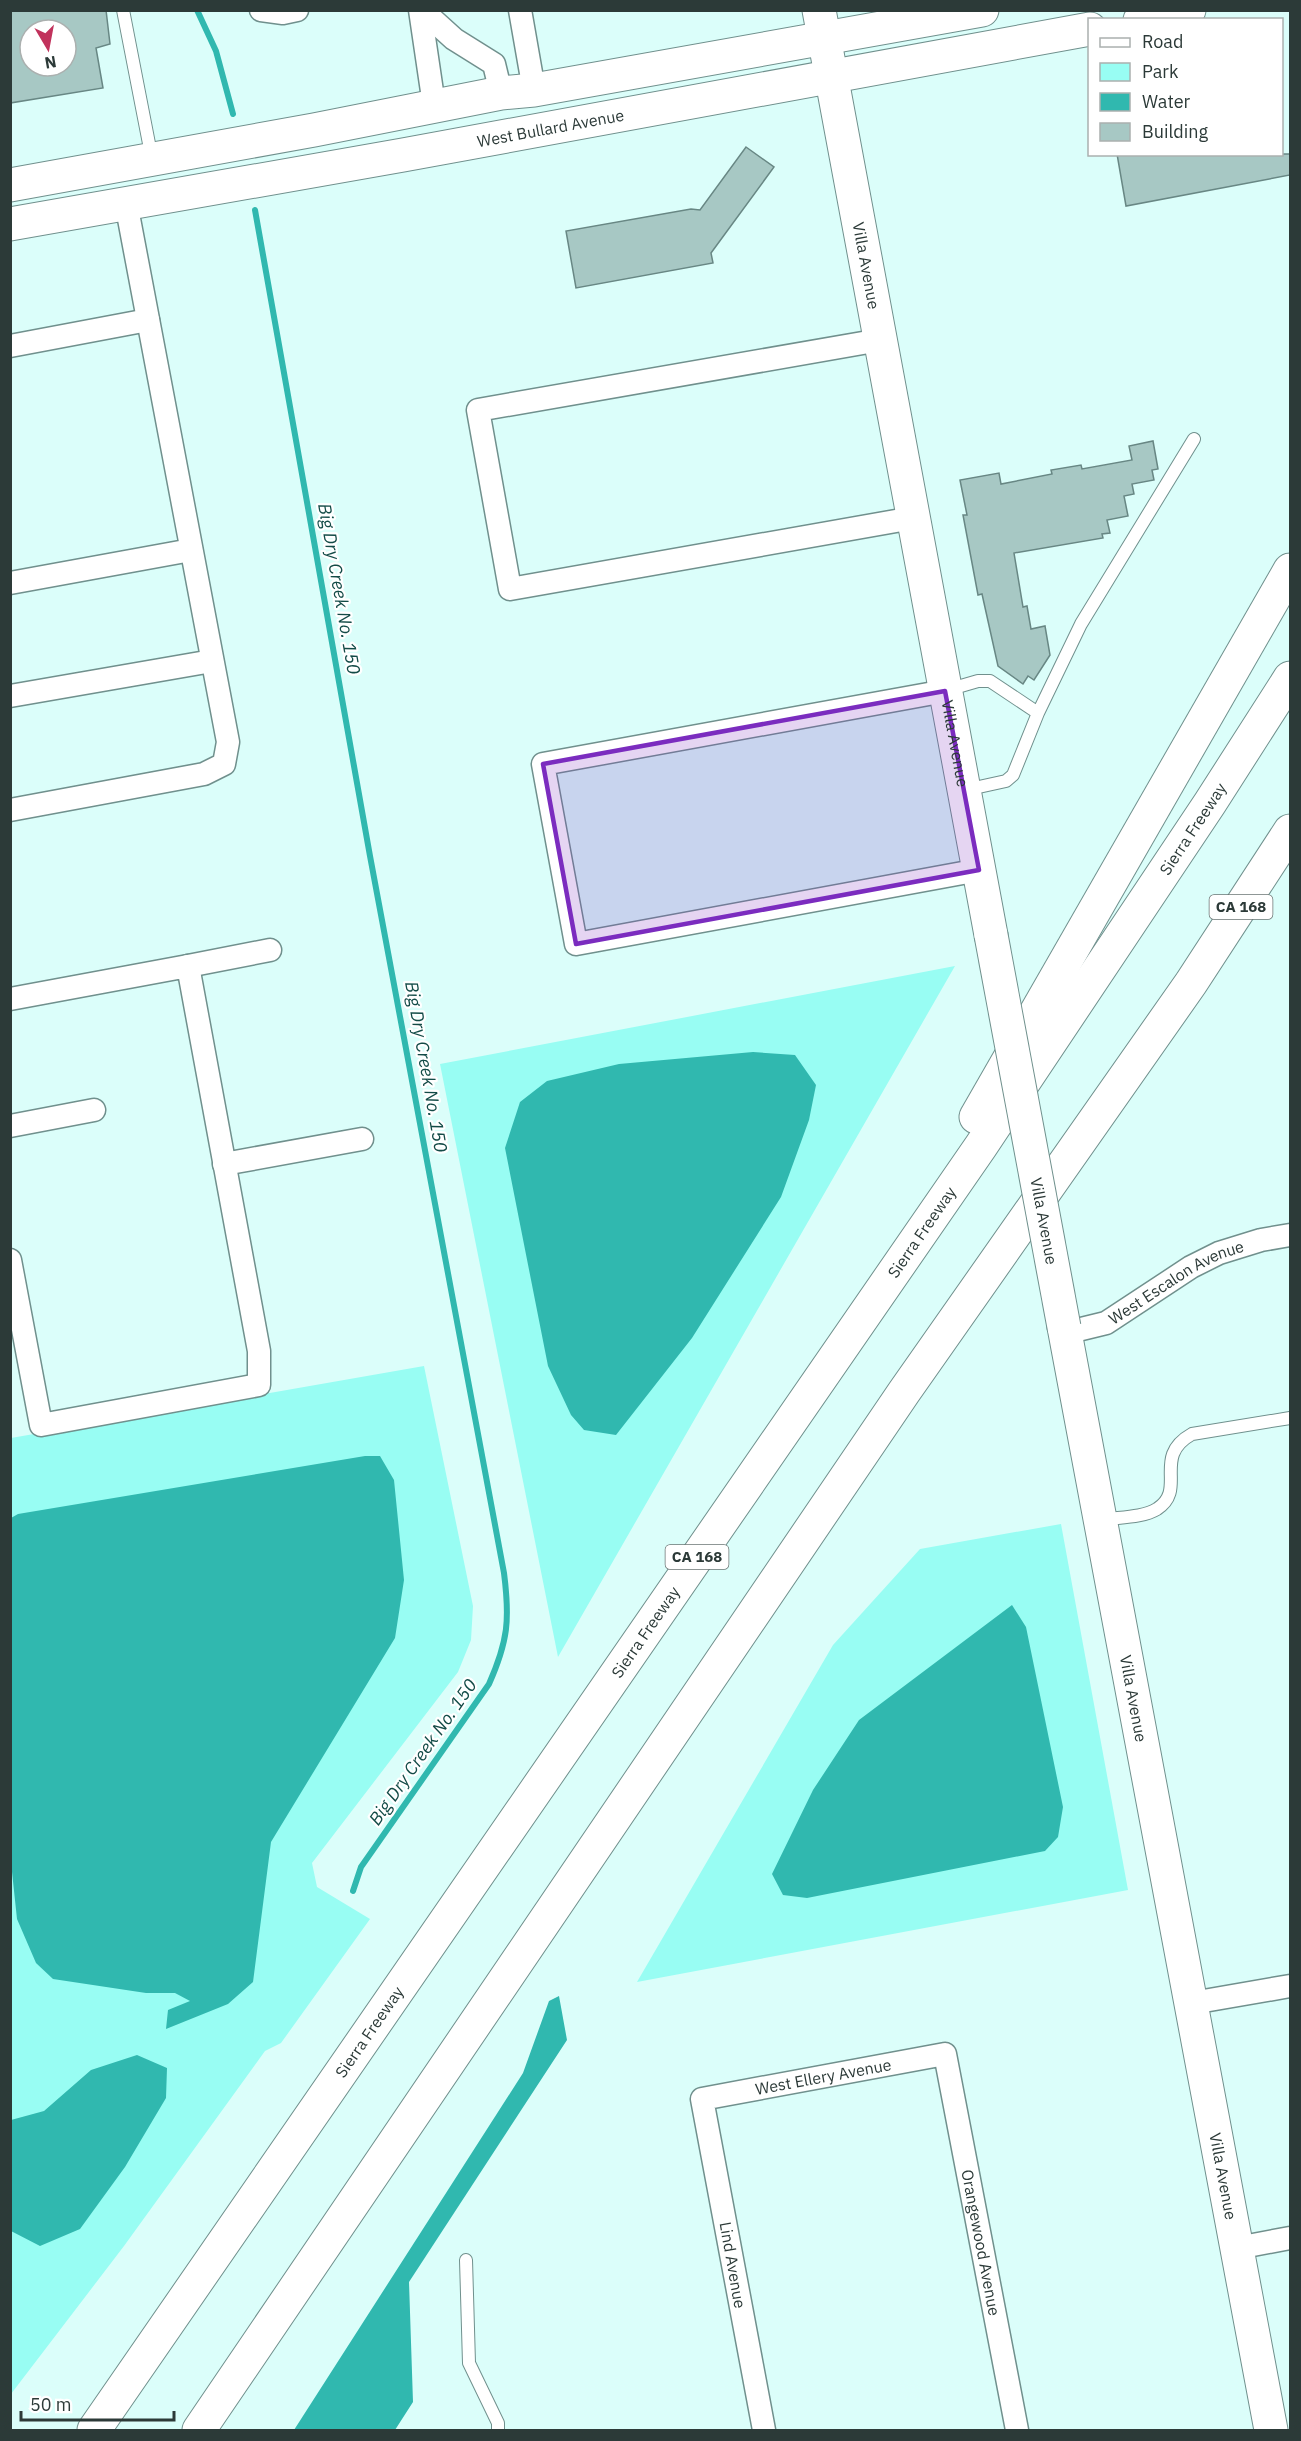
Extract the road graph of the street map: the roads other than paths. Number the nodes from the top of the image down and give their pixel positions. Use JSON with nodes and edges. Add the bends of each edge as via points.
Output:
{"nodes":[{"id":1,"x":123,"y":10,"type":"edge"},
{"id":2,"x":261,"y":10,"type":"edge"},
{"id":3,"x":297,"y":10,"type":"edge"},
{"id":4,"x":421,"y":10,"type":"edge"},
{"id":5,"x":520,"y":10,"type":"edge"},
{"id":6,"x":982,"y":10,"type":"edge"},
{"id":7,"x":821,"y":25,"type":"edge"},
{"id":8,"x":1088,"y":29,"type":"edge"},
{"id":9,"x":830,"y":77,"type":"junction"},
{"id":10,"x":534,"y":90,"type":"junction"},
{"id":11,"x":501,"y":93,"type":"junction"},
{"id":12,"x":434,"y":105,"type":"junction"},
{"id":13,"x":314,"y":130,"type":"junction"},
{"id":14,"x":152,"y":160,"type":"junction"},
{"id":15,"x":10,"y":185,"type":"edge"},
{"id":16,"x":126,"y":203,"type":"junction"},
{"id":17,"x":10,"y":224,"type":"edge"},
{"id":18,"x":148,"y":320,"type":"junction"},
{"id":19,"x":880,"y":340,"type":"junction"},
{"id":20,"x":10,"y":346,"type":"edge"},
{"id":21,"x":1194,"y":439,"type":"dead end"},
{"id":22,"x":913,"y":518,"type":"junction"},
{"id":23,"x":191,"y":550,"type":"junction"},
{"id":24,"x":1290,"y":570,"type":"edge"},
{"id":25,"x":10,"y":583,"type":"edge"},
{"id":26,"x":212,"y":661,"type":"junction"},
{"id":27,"x":1290,"y":678,"type":"edge"},
{"id":28,"x":945,"y":691,"type":"junction"},
{"id":29,"x":10,"y":696,"type":"edge"},
{"id":30,"x":1038,"y":713,"type":"junction"},
{"id":31,"x":963,"y":790,"type":"junction"},
{"id":32,"x":10,"y":810,"type":"edge"},
{"id":33,"x":1290,"y":831,"type":"edge"},
{"id":34,"x":1290,"y":869,"type":"edge"},
{"id":35,"x":979,"y":870,"type":"junction"},
{"id":36,"x":270,"y":950,"type":"dead end"},
{"id":37,"x":188,"y":966,"type":"junction"},
{"id":38,"x":1191,"y":983,"type":"junction"},
{"id":39,"x":10,"y":999,"type":"edge"},
{"id":40,"x":94,"y":1110,"type":"dead end"},
{"id":41,"x":10,"y":1126,"type":"edge"},
{"id":42,"x":362,"y":1139,"type":"dead end"},
{"id":43,"x":224,"y":1164,"type":"junction"},
{"id":44,"x":1290,"y":1235,"type":"edge"},
{"id":45,"x":10,"y":1260,"type":"edge"},
{"id":46,"x":854,"y":1329,"type":"junction"},
{"id":47,"x":1065,"y":1330,"type":"junction"},
{"id":48,"x":1290,"y":1418,"type":"edge"},
{"id":49,"x":1100,"y":1520,"type":"junction"},
{"id":50,"x":1290,"y":1986,"type":"edge"},
{"id":51,"x":1192,"y":2003,"type":"junction"},
{"id":52,"x":945,"y":2054,"type":"joint"},
{"id":53,"x":702,"y":2099,"type":"joint"},
{"id":54,"x":1290,"y":2238,"type":"edge"},
{"id":55,"x":1237,"y":2248,"type":"junction"},
{"id":56,"x":466,"y":2260,"type":"dead end"},
{"id":57,"x":94,"y":2430,"type":"edge"},
{"id":58,"x":199,"y":2430,"type":"edge"},
{"id":59,"x":498,"y":2430,"type":"edge"},
{"id":60,"x":764,"y":2430,"type":"edge"},
{"id":61,"x":1017,"y":2430,"type":"edge"},
{"id":62,"x":1271,"y":2430,"type":"edge"}],
"edges":[{"from":1,"to":14,"type":"lane"},
{"from":2,"to":3,"type":"street"},
{"from":4,"to":11,"type":"street","via":[[454,39],[494,64]]},
{"from":4,"to":12,"type":"street"},
{"from":5,"to":10,"type":"street"},
{"from":6,"to":7,"type":"main road"},
{"from":7,"to":9,"type":"main road","name":"Villa Avenue"},
{"from":7,"to":10,"type":"main road"},
{"from":8,"to":9,"type":"main road","name":"West Bullard Avenue"},
{"from":9,"to":16,"type":"main road","name":"West Bullard Avenue"},
{"from":9,"to":19,"type":"main road","name":"Villa Avenue"},
{"from":10,"to":11,"type":"main road"},
{"from":11,"to":12,"type":"main road"},
{"from":12,"to":13,"type":"main road"},
{"from":13,"to":14,"type":"main road"},
{"from":13,"to":16,"type":"main road","via":[[222,166],[142,181],[133,186]]},
{"from":14,"to":15,"type":"main road"},
{"from":16,"to":17,"type":"main road","name":"West Bullard Avenue"},
{"from":16,"to":18,"type":"street"},
{"from":18,"to":20,"type":"street"},
{"from":18,"to":23,"type":"street"},
{"from":19,"to":22,"type":"main road","name":"Villa Avenue"},
{"from":19,"to":22,"type":"street","via":[[478,410],[510,589]]},
{"from":21,"to":30,"type":"lane","via":[[1081,624]]},
{"from":22,"to":28,"type":"main road","name":"Villa Avenue"},
{"from":23,"to":25,"type":"street"},
{"from":23,"to":26,"type":"street"},
{"from":24,"to":46,"type":"main road"},
{"from":26,"to":29,"type":"street"},
{"from":26,"to":32,"type":"street","via":[[228,742],[224,764],[204,774]]},
{"from":27,"to":46,"type":"main road","name":"Sierra Freeway","number":"CA 168","via":[[981,1146]]},
{"from":28,"to":30,"type":"lane","via":[[990,681]]},
{"from":28,"to":31,"type":"main road","name":"Villa Avenue"},
{"from":28,"to":35,"type":"street","via":[[543,764],[576,944]]},
{"from":30,"to":31,"type":"lane","via":[[1013,775],[1006,781]]},
{"from":31,"to":35,"type":"main road","name":"Villa Avenue"},
{"from":33,"to":38,"type":"main road","number":"CA 168"},
{"from":34,"to":38,"type":"main road"},
{"from":35,"to":47,"type":"main road","name":"Villa Avenue","bridge":true},
{"from":36,"to":37,"type":"street"},
{"from":37,"to":39,"type":"street"},
{"from":37,"to":43,"type":"street"},
{"from":38,"to":58,"type":"main road","number":"CA 168","via":[[904,1392]]},
{"from":40,"to":41,"type":"street"},
{"from":42,"to":43,"type":"street"},
{"from":43,"to":45,"type":"street","via":[[259,1351],[260,1385],[41,1425]]},
{"from":44,"to":47,"type":"street","name":"West Escalon Avenue","via":[[1219,1253],[1106,1323]]},
{"from":46,"to":57,"type":"main road","name":"Sierra Freeway","number":"CA 168"},
{"from":47,"to":49,"type":"main road","name":"Villa Avenue"},
{"from":48,"to":49,"type":"lane","via":[[1192,1434],[1182,1440],[1171,1456],[1171,1487],[1158,1508]]},
{"from":49,"to":51,"type":"main road","name":"Villa Avenue"},
{"from":50,"to":51,"type":"street"},
{"from":51,"to":55,"type":"main road","name":"Villa Avenue"},
{"from":52,"to":53,"type":"street","name":"West Ellery Avenue"},
{"from":52,"to":61,"type":"street","name":"Orangewood Avenue"},
{"from":53,"to":60,"type":"street","name":"Lind Avenue"},
{"from":54,"to":55,"type":"street"},
{"from":55,"to":62,"type":"main road","name":"Villa Avenue"},
{"from":56,"to":59,"type":"lane","via":[[469,2362]]}]}
